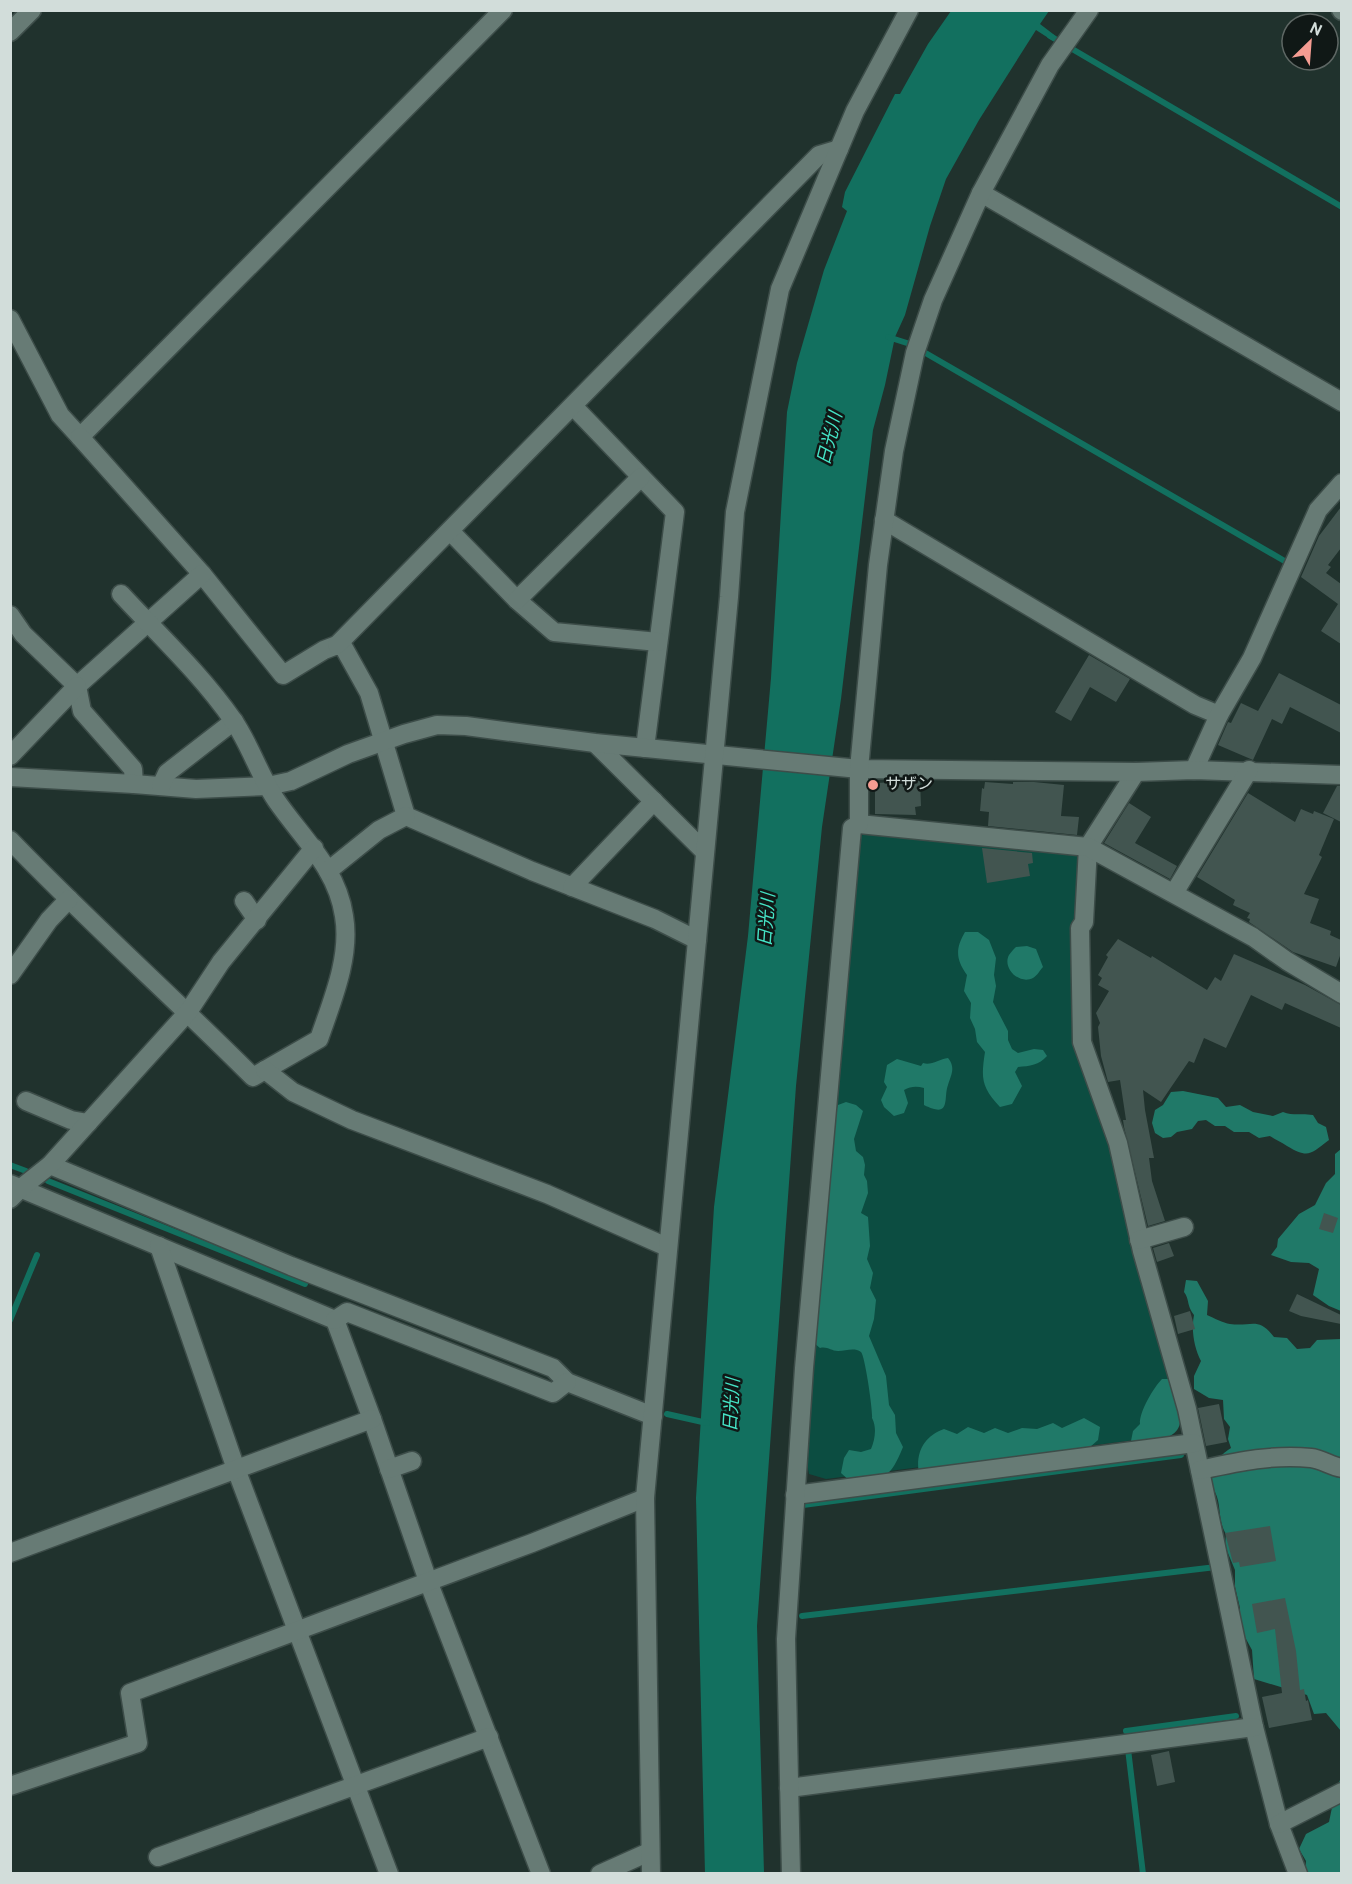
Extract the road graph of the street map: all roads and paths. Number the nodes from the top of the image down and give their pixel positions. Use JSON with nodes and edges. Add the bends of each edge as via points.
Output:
{"nodes":[{"id":1,"x":32,"y":10,"type":"edge"},
{"id":2,"x":503,"y":10,"type":"edge"},
{"id":3,"x":909,"y":10,"type":"edge"},
{"id":4,"x":1089,"y":10,"type":"edge"},
{"id":5,"x":10,"y":32,"type":"edge"},
{"id":6,"x":839,"y":149,"type":"junction"},
{"id":7,"x":981,"y":193,"type":"junction"},
{"id":8,"x":10,"y":319,"type":"edge"},
{"id":9,"x":1341,"y":402,"type":"edge"},
{"id":10,"x":573,"y":406,"type":"junction"},
{"id":11,"x":80,"y":437,"type":"junction"},
{"id":12,"x":641,"y":477,"type":"junction"},
{"id":13,"x":1341,"y":483,"type":"edge"},
{"id":14,"x":884,"y":520,"type":"junction"},
{"id":15,"x":450,"y":531,"type":"junction"},
{"id":16,"x":202,"y":574,"type":"junction"},
{"id":17,"x":121,"y":594,"type":"dead end"},
{"id":18,"x":518,"y":600,"type":"junction"},
{"id":19,"x":10,"y":615,"type":"edge"},
{"id":20,"x":148,"y":624,"type":"junction"},
{"id":21,"x":658,"y":642,"type":"junction"},
{"id":22,"x":337,"y":645,"type":"junction"},
{"id":23,"x":77,"y":686,"type":"junction"},
{"id":24,"x":1219,"y":715,"type":"junction"},
{"id":25,"x":234,"y":721,"type":"junction"},
{"id":26,"x":384,"y":741,"type":"junction"},
{"id":27,"x":595,"y":743,"type":"junction"},
{"id":28,"x":645,"y":748,"type":"junction"},
{"id":29,"x":713,"y":754,"type":"junction"},
{"id":30,"x":10,"y":756,"type":"edge"},
{"id":31,"x":859,"y":769,"type":"junction"},
{"id":32,"x":1194,"y":770,"type":"junction"},
{"id":33,"x":1249,"y":770,"type":"junction"},
{"id":34,"x":1136,"y":772,"type":"junction"},
{"id":35,"x":1341,"y":775,"type":"edge"},
{"id":36,"x":10,"y":777,"type":"edge"},
{"id":37,"x":134,"y":784,"type":"junction"},
{"id":38,"x":161,"y":786,"type":"junction"},
{"id":39,"x":268,"y":786,"type":"junction"},
{"id":40,"x":654,"y":801,"type":"junction"},
{"id":41,"x":406,"y":816,"type":"junction"},
{"id":42,"x":858,"y":824,"type":"junction"},
{"id":43,"x":10,"y":840,"type":"edge"},
{"id":44,"x":1088,"y":847,"type":"junction"},
{"id":45,"x":314,"y":848,"type":"junction"},
{"id":46,"x":704,"y":851,"type":"junction"},
{"id":47,"x":328,"y":871,"type":"junction"},
{"id":48,"x":572,"y":887,"type":"junction"},
{"id":49,"x":1174,"y":893,"type":"junction"},
{"id":50,"x":69,"y":899,"type":"junction"},
{"id":51,"x":244,"y":901,"type":"dead end"},
{"id":52,"x":257,"y":920,"type":"junction"},
{"id":53,"x":697,"y":940,"type":"junction"},
{"id":54,"x":10,"y":975,"type":"edge"},
{"id":55,"x":1341,"y":994,"type":"edge"},
{"id":56,"x":188,"y":1012,"type":"junction"},
{"id":57,"x":266,"y":1070,"type":"junction"},
{"id":58,"x":26,"y":1101,"type":"dead end"},
{"id":59,"x":88,"y":1123,"type":"junction"},
{"id":60,"x":50,"y":1165,"type":"junction"},
{"id":61,"x":14,"y":1190,"type":"edge"},
{"id":62,"x":1184,"y":1227,"type":"dead end"},
{"id":63,"x":1139,"y":1240,"type":"junction"},
{"id":64,"x":159,"y":1246,"type":"junction"},
{"id":65,"x":667,"y":1247,"type":"junction"},
{"id":66,"x":335,"y":1320,"type":"junction"},
{"id":67,"x":567,"y":1382,"type":"junction"},
{"id":68,"x":653,"y":1416,"type":"junction"},
{"id":69,"x":372,"y":1419,"type":"junction"},
{"id":70,"x":1194,"y":1443,"type":"junction"},
{"id":71,"x":412,"y":1461,"type":"dead end"},
{"id":72,"x":1341,"y":1468,"type":"edge"},
{"id":73,"x":389,"y":1469,"type":"junction"},
{"id":74,"x":236,"y":1470,"type":"junction"},
{"id":75,"x":1200,"y":1470,"type":"junction"},
{"id":76,"x":795,"y":1495,"type":"junction"},
{"id":77,"x":645,"y":1498,"type":"junction"},
{"id":78,"x":10,"y":1553,"type":"edge"},
{"id":79,"x":428,"y":1581,"type":"junction"},
{"id":80,"x":297,"y":1630,"type":"junction"},
{"id":81,"x":1254,"y":1727,"type":"junction"},
{"id":82,"x":489,"y":1737,"type":"junction"},
{"id":83,"x":356,"y":1785,"type":"junction"},
{"id":84,"x":10,"y":1786,"type":"edge"},
{"id":85,"x":789,"y":1788,"type":"junction"},
{"id":86,"x":1341,"y":1792,"type":"edge"},
{"id":87,"x":1279,"y":1824,"type":"junction"},
{"id":88,"x":649,"y":1852,"type":"junction"},
{"id":89,"x":158,"y":1857,"type":"dead end"},
{"id":90,"x":389,"y":1874,"type":"edge"},
{"id":91,"x":541,"y":1874,"type":"edge"},
{"id":92,"x":600,"y":1874,"type":"edge"},
{"id":93,"x":651,"y":1874,"type":"edge"},
{"id":94,"x":791,"y":1874,"type":"edge"},
{"id":95,"x":1298,"y":1874,"type":"edge"}],
"edges":[{"from":1,"to":5,"type":"street"},
{"from":2,"to":11,"type":"street"},
{"from":3,"to":6,"type":"street"},
{"from":4,"to":7,"type":"street","via":[[1050,65]]},
{"from":6,"to":10,"type":"street","via":[[819,155]]},
{"from":6,"to":29,"type":"street","via":[[780,289],[735,513]]},
{"from":7,"to":9,"type":"street"},
{"from":7,"to":14,"type":"street","via":[[933,300],[915,353]]},
{"from":8,"to":11,"type":"street","via":[[60,415]]},
{"from":10,"to":12,"type":"street"},
{"from":10,"to":15,"type":"street"},
{"from":11,"to":16,"type":"street"},
{"from":12,"to":18,"type":"street"},
{"from":12,"to":21,"type":"street","via":[[675,512]]},
{"from":13,"to":24,"type":"street","via":[[1318,510],[1252,658]]},
{"from":14,"to":24,"type":"street"},
{"from":14,"to":31,"type":"street"},
{"from":15,"to":18,"type":"street"},
{"from":15,"to":22,"type":"street"},
{"from":16,"to":20,"type":"street"},
{"from":16,"to":22,"type":"street","via":[[283,675]]},
{"from":17,"to":20,"type":"street"},
{"from":18,"to":21,"type":"street","via":[[554,632]]},
{"from":19,"to":23,"type":"street","via":[[23,634]]},
{"from":20,"to":23,"type":"street"},
{"from":20,"to":25,"type":"street"},
{"from":21,"to":28,"type":"street"},
{"from":22,"to":26,"type":"street","via":[[344,648],[369,693]]},
{"from":23,"to":30,"type":"street"},
{"from":23,"to":37,"type":"street","via":[[82,711],[133,769]]},
{"from":24,"to":32,"type":"street"},
{"from":25,"to":38,"type":"street","via":[[167,773]]},
{"from":25,"to":39,"type":"street"},
{"from":26,"to":27,"type":"street","via":[[437,725]]},
{"from":26,"to":39,"type":"street","via":[[291,781]]},
{"from":26,"to":41,"type":"street"},
{"from":27,"to":28,"type":"street"},
{"from":27,"to":40,"type":"street"},
{"from":28,"to":29,"type":"street"},
{"from":29,"to":31,"type":"street"},
{"from":29,"to":46,"type":"street"},
{"from":31,"to":34,"type":"street"},
{"from":31,"to":42,"type":"street"},
{"from":32,"to":33,"type":"street"},
{"from":32,"to":34,"type":"street"},
{"from":33,"to":35,"type":"street"},
{"from":33,"to":49,"type":"street"},
{"from":34,"to":44,"type":"street"},
{"from":36,"to":37,"type":"street"},
{"from":37,"to":38,"type":"street"},
{"from":38,"to":39,"type":"street"},
{"from":39,"to":45,"type":"street"},
{"from":40,"to":46,"type":"street"},
{"from":40,"to":48,"type":"street"},
{"from":41,"to":47,"type":"street","via":[[379,830]]},
{"from":41,"to":48,"type":"street"},
{"from":42,"to":44,"type":"street"},
{"from":42,"to":76,"type":"street","via":[[852,828]]},
{"from":43,"to":50,"type":"street"},
{"from":44,"to":49,"type":"street"},
{"from":44,"to":63,"type":"street","via":[[1080,928],[1082,1042],[1118,1143]]},
{"from":45,"to":47,"type":"street"},
{"from":45,"to":52,"type":"street"},
{"from":46,"to":53,"type":"street"},
{"from":47,"to":57,"type":"street","via":[[345,917],[337,988],[319,1039]]},
{"from":48,"to":53,"type":"street"},
{"from":49,"to":55,"type":"street","via":[[1253,937]]},
{"from":50,"to":54,"type":"street"},
{"from":50,"to":56,"type":"street"},
{"from":51,"to":52,"type":"street"},
{"from":52,"to":56,"type":"street","via":[[221,962]]},
{"from":53,"to":65,"type":"street"},
{"from":56,"to":57,"type":"street","via":[[253,1077]]},
{"from":56,"to":59,"type":"street"},
{"from":57,"to":65,"type":"street","via":[[293,1092],[352,1120],[547,1194]]},
{"from":58,"to":59,"type":"street"},
{"from":59,"to":60,"type":"street"},
{"from":60,"to":61,"type":"street"},
{"from":60,"to":67,"type":"street","via":[[291,1266],[553,1368]]},
{"from":61,"to":64,"type":"street"},
{"from":62,"to":63,"type":"street"},
{"from":63,"to":70,"type":"street"},
{"from":64,"to":66,"type":"street"},
{"from":64,"to":74,"type":"street"},
{"from":65,"to":68,"type":"street"},
{"from":66,"to":67,"type":"street","via":[[347,1312],[553,1393]]},
{"from":66,"to":69,"type":"street"},
{"from":67,"to":68,"type":"street"},
{"from":68,"to":77,"type":"street"},
{"from":69,"to":73,"type":"street"},
{"from":69,"to":74,"type":"street"},
{"from":70,"to":75,"type":"street"},
{"from":70,"to":76,"type":"street"},
{"from":71,"to":73,"type":"street"},
{"from":72,"to":75,"type":"street","via":[[1314,1458],[1279,1456]]},
{"from":73,"to":79,"type":"street"},
{"from":74,"to":78,"type":"street"},
{"from":74,"to":80,"type":"street"},
{"from":75,"to":81,"type":"street"},
{"from":76,"to":85,"type":"street","via":[[786,1639]]},
{"from":77,"to":79,"type":"street"},
{"from":77,"to":88,"type":"street"},
{"from":79,"to":80,"type":"street"},
{"from":79,"to":82,"type":"street"},
{"from":80,"to":83,"type":"street"},
{"from":80,"to":84,"type":"street","via":[[130,1693],[138,1743]]},
{"from":81,"to":85,"type":"street"},
{"from":81,"to":87,"type":"street"},
{"from":82,"to":83,"type":"street"},
{"from":82,"to":91,"type":"street"},
{"from":83,"to":89,"type":"street"},
{"from":83,"to":90,"type":"street"},
{"from":85,"to":94,"type":"street"},
{"from":86,"to":87,"type":"street"},
{"from":87,"to":95,"type":"street"},
{"from":88,"to":92,"type":"street"},
{"from":88,"to":93,"type":"street"}]}
